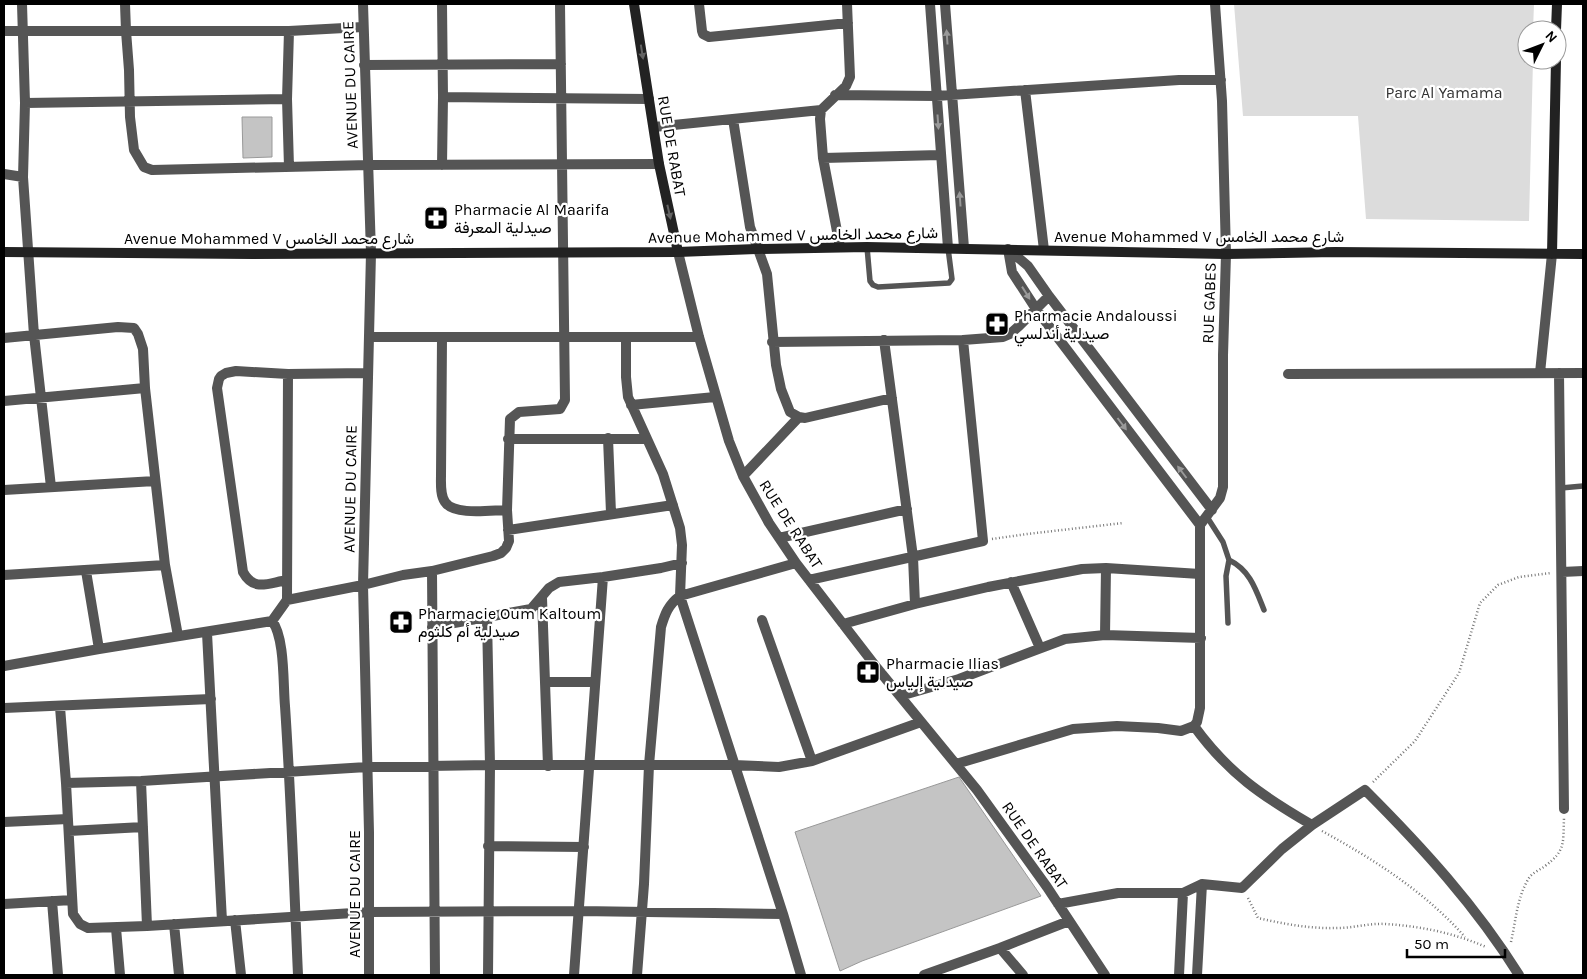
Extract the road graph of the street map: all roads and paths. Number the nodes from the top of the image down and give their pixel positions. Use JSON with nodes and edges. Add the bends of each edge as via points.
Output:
{"nodes":[{"id":1,"x":22,"y":4,"type":"edge"},
{"id":2,"x":125,"y":4,"type":"edge"},
{"id":3,"x":363,"y":4,"type":"edge"},
{"id":4,"x":442,"y":4,"type":"edge"},
{"id":5,"x":560,"y":4,"type":"edge"},
{"id":6,"x":634,"y":4,"type":"edge"},
{"id":7,"x":699,"y":4,"type":"edge"},
{"id":8,"x":847,"y":4,"type":"edge"},
{"id":9,"x":934,"y":4,"type":"edge"},
{"id":10,"x":945,"y":4,"type":"edge"},
{"id":11,"x":1215,"y":4,"type":"edge"},
{"id":12,"x":1557,"y":4,"type":"edge"},
{"id":13,"x":1556,"y":20,"type":"edge"},
{"id":14,"x":848,"y":22,"type":"junction"},
{"id":15,"x":363,"y":28,"type":"junction"},
{"id":16,"x":4,"y":31,"type":"edge"},
{"id":17,"x":126,"y":31,"type":"junction"},
{"id":18,"x":289,"y":31,"type":"junction"},
{"id":19,"x":23,"y":32,"type":"junction"},
{"id":20,"x":561,"y":64,"type":"junction"},
{"id":21,"x":443,"y":65,"type":"junction"},
{"id":22,"x":364,"y":66,"type":"junction"},
{"id":23,"x":1556,"y":70,"type":"edge"},
{"id":24,"x":1221,"y":80,"type":"junction"},
{"id":25,"x":1025,"y":90,"type":"junction"},
{"id":26,"x":836,"y":95,"type":"junction"},
{"id":27,"x":936,"y":96,"type":"junction"},
{"id":28,"x":952,"y":96,"type":"junction"},
{"id":29,"x":443,"y":98,"type":"junction"},
{"id":30,"x":287,"y":99,"type":"junction"},
{"id":31,"x":561,"y":99,"type":"junction"},
{"id":32,"x":649,"y":99,"type":"junction"},
{"id":33,"x":130,"y":102,"type":"junction"},
{"id":34,"x":25,"y":103,"type":"junction"},
{"id":35,"x":821,"y":110,"type":"junction"},
{"id":36,"x":732,"y":119,"type":"junction"},
{"id":37,"x":654,"y":126,"type":"junction"},
{"id":38,"x":940,"y":155,"type":"junction"},
{"id":39,"x":823,"y":158,"type":"junction"},
{"id":40,"x":562,"y":164,"type":"junction"},
{"id":41,"x":659,"y":164,"type":"junction"},
{"id":42,"x":368,"y":165,"type":"junction"},
{"id":43,"x":442,"y":165,"type":"junction"},
{"id":44,"x":289,"y":167,"type":"junction"},
{"id":45,"x":4,"y":174,"type":"edge"},
{"id":46,"x":23,"y":177,"type":"junction"},
{"id":47,"x":840,"y":247,"type":"junction"},
{"id":48,"x":867,"y":247,"type":"junction"},
{"id":49,"x":756,"y":248,"type":"junction"},
{"id":50,"x":948,"y":248,"type":"junction"},
{"id":51,"x":964,"y":248,"type":"junction"},
{"id":52,"x":1008,"y":249,"type":"junction"},
{"id":53,"x":1044,"y":250,"type":"junction"},
{"id":54,"x":4,"y":252,"type":"edge"},
{"id":55,"x":27,"y":252,"type":"junction"},
{"id":56,"x":562,"y":252,"type":"junction"},
{"id":57,"x":678,"y":252,"type":"junction"},
{"id":58,"x":371,"y":253,"type":"junction"},
{"id":59,"x":1226,"y":254,"type":"junction"},
{"id":60,"x":1552,"y":254,"type":"junction"},
{"id":61,"x":1583,"y":254,"type":"edge"},
{"id":62,"x":1049,"y":296,"type":"junction"},
{"id":63,"x":1036,"y":309,"type":"junction"},
{"id":64,"x":34,"y":335,"type":"junction"},
{"id":65,"x":564,"y":337,"type":"junction"},
{"id":66,"x":699,"y":337,"type":"junction"},
{"id":67,"x":4,"y":338,"type":"edge"},
{"id":68,"x":369,"y":338,"type":"junction"},
{"id":69,"x":442,"y":338,"type":"junction"},
{"id":70,"x":626,"y":338,"type":"junction"},
{"id":71,"x":884,"y":340,"type":"junction"},
{"id":72,"x":963,"y":340,"type":"junction"},
{"id":73,"x":772,"y":342,"type":"junction"},
{"id":74,"x":1540,"y":373,"type":"junction"},
{"id":75,"x":1559,"y":373,"type":"junction"},
{"id":76,"x":1583,"y":373,"type":"edge"},
{"id":77,"x":288,"y":374,"type":"junction"},
{"id":78,"x":367,"y":374,"type":"junction"},
{"id":79,"x":1288,"y":374,"type":"dead end"},
{"id":80,"x":145,"y":388,"type":"junction"},
{"id":81,"x":715,"y":397,"type":"junction"},
{"id":82,"x":41,"y":398,"type":"junction"},
{"id":83,"x":892,"y":398,"type":"junction"},
{"id":84,"x":4,"y":401,"type":"edge"},
{"id":85,"x":631,"y":405,"type":"junction"},
{"id":86,"x":799,"y":417,"type":"junction"},
{"id":87,"x":608,"y":438,"type":"junction"},
{"id":88,"x":508,"y":439,"type":"junction"},
{"id":89,"x":647,"y":439,"type":"junction"},
{"id":90,"x":743,"y":476,"type":"junction"},
{"id":91,"x":155,"y":481,"type":"junction"},
{"id":92,"x":1583,"y":486,"type":"edge"},
{"id":93,"x":51,"y":487,"type":"junction"},
{"id":94,"x":1561,"y":488,"type":"junction"},
{"id":95,"x":4,"y":490,"type":"edge"},
{"id":96,"x":673,"y":505,"type":"junction"},
{"id":97,"x":907,"y":509,"type":"junction"},
{"id":98,"x":507,"y":510,"type":"junction"},
{"id":99,"x":611,"y":513,"type":"junction"},
{"id":100,"x":1206,"y":518,"type":"junction"},
{"id":101,"x":1123,"y":523,"type":"dead end"},
{"id":102,"x":508,"y":530,"type":"junction"},
{"id":103,"x":780,"y":538,"type":"junction"},
{"id":104,"x":983,"y":541,"type":"junction"},
{"id":105,"x":913,"y":557,"type":"junction"},
{"id":106,"x":1229,"y":560,"type":"junction"},
{"id":107,"x":682,"y":563,"type":"junction"},
{"id":108,"x":796,"y":563,"type":"junction"},
{"id":109,"x":165,"y":565,"type":"junction"},
{"id":110,"x":1106,"y":568,"type":"junction"},
{"id":111,"x":86,"y":571,"type":"junction"},
{"id":112,"x":432,"y":571,"type":"junction"},
{"id":113,"x":1583,"y":571,"type":"edge"},
{"id":114,"x":1562,"y":572,"type":"junction"},
{"id":115,"x":1200,"y":574,"type":"junction"},
{"id":116,"x":4,"y":575,"type":"edge"},
{"id":117,"x":603,"y":577,"type":"junction"},
{"id":118,"x":287,"y":580,"type":"junction"},
{"id":119,"x":809,"y":580,"type":"junction"},
{"id":120,"x":1011,"y":582,"type":"junction"},
{"id":121,"x":364,"y":585,"type":"junction"},
{"id":122,"x":680,"y":596,"type":"junction"},
{"id":123,"x":542,"y":598,"type":"junction"},
{"id":124,"x":287,"y":600,"type":"junction"},
{"id":125,"x":915,"y":604,"type":"junction"},
{"id":126,"x":1264,"y":610,"type":"dead end"},
{"id":127,"x":487,"y":618,"type":"junction"},
{"id":128,"x":762,"y":620,"type":"dead end"},
{"id":129,"x":272,"y":621,"type":"junction"},
{"id":130,"x":1228,"y":623,"type":"dead end"},
{"id":131,"x":843,"y":624,"type":"junction"},
{"id":132,"x":432,"y":627,"type":"junction"},
{"id":133,"x":207,"y":633,"type":"junction"},
{"id":134,"x":1105,"y":635,"type":"junction"},
{"id":135,"x":178,"y":636,"type":"junction"},
{"id":136,"x":1201,"y":638,"type":"junction"},
{"id":137,"x":1040,"y":648,"type":"junction"},
{"id":138,"x":98,"y":649,"type":"junction"},
{"id":139,"x":4,"y":666,"type":"edge"},
{"id":140,"x":545,"y":682,"type":"junction"},
{"id":141,"x":595,"y":682,"type":"junction"},
{"id":142,"x":900,"y":696,"type":"junction"},
{"id":143,"x":211,"y":699,"type":"junction"},
{"id":144,"x":60,"y":707,"type":"junction"},
{"id":145,"x":4,"y":708,"type":"edge"},
{"id":146,"x":921,"y":722,"type":"junction"},
{"id":147,"x":1194,"y":726,"type":"junction"},
{"id":148,"x":812,"y":761,"type":"junction"},
{"id":149,"x":956,"y":764,"type":"junction"},
{"id":150,"x":434,"y":765,"type":"junction"},
{"id":151,"x":490,"y":765,"type":"junction"},
{"id":152,"x":590,"y":765,"type":"junction"},
{"id":153,"x":650,"y":765,"type":"junction"},
{"id":154,"x":734,"y":765,"type":"junction"},
{"id":155,"x":548,"y":766,"type":"junction"},
{"id":156,"x":367,"y":767,"type":"junction"},
{"id":157,"x":290,"y":771,"type":"junction"},
{"id":158,"x":214,"y":776,"type":"junction"},
{"id":159,"x":142,"y":781,"type":"junction"},
{"id":160,"x":66,"y":783,"type":"junction"},
{"id":161,"x":1365,"y":790,"type":"junction"},
{"id":162,"x":1564,"y":809,"type":"joint"},
{"id":163,"x":68,"y":819,"type":"junction"},
{"id":164,"x":4,"y":822,"type":"edge"},
{"id":165,"x":1312,"y":825,"type":"junction"},
{"id":166,"x":143,"y":827,"type":"junction"},
{"id":167,"x":69,"y":831,"type":"junction"},
{"id":168,"x":488,"y":846,"type":"junction"},
{"id":169,"x":584,"y":847,"type":"junction"},
{"id":170,"x":1202,"y":884,"type":"junction"},
{"id":171,"x":1242,"y":888,"type":"junction"},
{"id":172,"x":1183,"y":894,"type":"junction"},
{"id":173,"x":72,"y":900,"type":"junction"},
{"id":174,"x":52,"y":901,"type":"junction"},
{"id":175,"x":4,"y":904,"type":"edge"},
{"id":176,"x":1058,"y":904,"type":"junction"},
{"id":177,"x":580,"y":911,"type":"junction"},
{"id":178,"x":369,"y":912,"type":"junction"},
{"id":179,"x":435,"y":912,"type":"junction"},
{"id":180,"x":490,"y":912,"type":"junction"},
{"id":181,"x":642,"y":912,"type":"junction"},
{"id":182,"x":784,"y":914,"type":"junction"},
{"id":183,"x":295,"y":916,"type":"junction"},
{"id":184,"x":235,"y":920,"type":"junction"},
{"id":185,"x":222,"y":921,"type":"junction"},
{"id":186,"x":1069,"y":921,"type":"junction"},
{"id":187,"x":174,"y":924,"type":"junction"},
{"id":188,"x":147,"y":926,"type":"junction"},
{"id":189,"x":116,"y":928,"type":"junction"},
{"id":190,"x":1467,"y":939,"type":"junction"},
{"id":191,"x":1000,"y":948,"type":"junction"},
{"id":192,"x":1508,"y":958,"type":"junction"},
{"id":193,"x":952,"y":970,"type":"edge"},
{"id":194,"x":58,"y":975,"type":"edge"},
{"id":195,"x":120,"y":975,"type":"edge"},
{"id":196,"x":179,"y":975,"type":"edge"},
{"id":197,"x":241,"y":975,"type":"edge"},
{"id":198,"x":298,"y":975,"type":"edge"},
{"id":199,"x":369,"y":975,"type":"edge"},
{"id":200,"x":435,"y":975,"type":"edge"},
{"id":201,"x":488,"y":975,"type":"edge"},
{"id":202,"x":574,"y":975,"type":"edge"},
{"id":203,"x":637,"y":975,"type":"edge"},
{"id":204,"x":801,"y":975,"type":"edge"},
{"id":205,"x":924,"y":975,"type":"edge"},
{"id":206,"x":1023,"y":975,"type":"edge"},
{"id":207,"x":1105,"y":975,"type":"edge"},
{"id":208,"x":1178,"y":975,"type":"edge"},
{"id":209,"x":1197,"y":975,"type":"edge"},
{"id":210,"x":1519,"y":975,"type":"edge"}],
"edges":[{"from":1,"to":19,"type":"street"},
{"from":2,"to":17,"type":"street"},
{"from":3,"to":15,"type":"street","name":"AVENUE DU CAIRE"},
{"from":4,"to":21,"type":"street"},
{"from":5,"to":20,"type":"street"},
{"from":6,"to":32,"type":"main road","name":"RUE DE RABAT","one_way":true},
{"from":7,"to":14,"type":"street","via":[[702,31],[709,37]]},
{"from":8,"to":14,"type":"street"},
{"from":9,"to":27,"type":"street"},
{"from":28,"to":10,"type":"street","one_way":true},
{"from":11,"to":24,"type":"street","name":"RUE GABES"},
{"from":12,"to":13,"type":"main road"},
{"from":14,"to":26,"type":"street","via":[[850,76],[846,86]]},
{"from":15,"to":18,"type":"street"},
{"from":15,"to":22,"type":"street","name":"AVENUE DU CAIRE"},
{"from":16,"to":19,"type":"street"},
{"from":17,"to":18,"type":"street"},
{"from":17,"to":19,"type":"street"},
{"from":17,"to":33,"type":"street"},
{"from":18,"to":30,"type":"street"},
{"from":19,"to":34,"type":"street"},
{"from":20,"to":21,"type":"street"},
{"from":20,"to":31,"type":"street"},
{"from":21,"to":22,"type":"street"},
{"from":21,"to":29,"type":"street"},
{"from":22,"to":42,"type":"street","name":"AVENUE DU CAIRE"},
{"from":23,"to":60,"type":"main road"},
{"from":24,"to":25,"type":"street"},
{"from":24,"to":59,"type":"street","name":"RUE GABES"},
{"from":25,"to":28,"type":"street"},
{"from":25,"to":53,"type":"street"},
{"from":26,"to":27,"type":"street"},
{"from":26,"to":35,"type":"street"},
{"from":27,"to":28,"type":"street"},
{"from":27,"to":38,"type":"street","one_way":true},
{"from":51,"to":28,"type":"street","one_way":true},
{"from":29,"to":31,"type":"street"},
{"from":29,"to":43,"type":"street"},
{"from":30,"to":33,"type":"street"},
{"from":30,"to":44,"type":"street"},
{"from":31,"to":32,"type":"street"},
{"from":31,"to":40,"type":"street"},
{"from":32,"to":37,"type":"main road","name":"RUE DE RABAT"},
{"from":33,"to":34,"type":"street"},
{"from":33,"to":44,"type":"street","via":[[134,150],[144,167],[152,170]]},
{"from":34,"to":46,"type":"street"},
{"from":35,"to":36,"type":"street"},
{"from":35,"to":39,"type":"street"},
{"from":36,"to":37,"type":"street"},
{"from":36,"to":49,"type":"street"},
{"from":37,"to":41,"type":"main road","name":"RUE DE RABAT"},
{"from":38,"to":39,"type":"street"},
{"from":38,"to":50,"type":"street"},
{"from":39,"to":47,"type":"street"},
{"from":40,"to":41,"type":"street"},
{"from":40,"to":43,"type":"street"},
{"from":40,"to":56,"type":"street"},
{"from":41,"to":57,"type":"main road","name":"RUE DE RABAT","one_way":true},
{"from":42,"to":43,"type":"street"},
{"from":42,"to":44,"type":"street"},
{"from":42,"to":58,"type":"street","name":"AVENUE DU CAIRE"},
{"from":45,"to":46,"type":"street"},
{"from":46,"to":55,"type":"street"},
{"from":47,"to":48,"type":"main road","name":"Avenue Mohammed V شارع محمد الخامس"},
{"from":47,"to":49,"type":"main road","name":"Avenue Mohammed V شارع محمد الخامس"},
{"from":48,"to":50,"type":"main road","name":"Avenue Mohammed V شارع محمد الخامس"},
{"from":48,"to":50,"type":"lane","via":[[873,286],[950,283]]},
{"from":49,"to":57,"type":"main road","name":"Avenue Mohammed V شارع محمد الخامس"},
{"from":49,"to":73,"type":"street","via":[[766,274]]},
{"from":50,"to":51,"type":"main road","name":"Avenue Mohammed V شارع محمد الخامس"},
{"from":51,"to":52,"type":"main road","name":"Avenue Mohammed V شارع محمد الخامس"},
{"from":52,"to":53,"type":"main road","name":"Avenue Mohammed V شارع محمد الخامس"},
{"from":52,"to":62,"type":"street","via":[[1028,266]]},
{"from":52,"to":63,"type":"street","one_way":true,"via":[[1012,272]]},
{"from":53,"to":59,"type":"main road","name":"Avenue Mohammed V شارع محمد الخامس"},
{"from":54,"to":55,"type":"main road","name":"Avenue Mohammed V شارع محمد الخامس"},
{"from":55,"to":58,"type":"main road","name":"Avenue Mohammed V شارع محمد الخامس"},
{"from":55,"to":64,"type":"street"},
{"from":56,"to":57,"type":"main road","name":"Avenue Mohammed V شارع محمد الخامس"},
{"from":56,"to":58,"type":"main road","name":"Avenue Mohammed V شارع محمد الخامس"},
{"from":56,"to":65,"type":"street"},
{"from":57,"to":66,"type":"street","name":"RUE DE RABAT"},
{"from":58,"to":68,"type":"street","name":"AVENUE DU CAIRE"},
{"from":59,"to":60,"type":"main road","name":"Avenue Mohammed V شارع محمد الخامس"},
{"from":59,"to":100,"type":"street","name":"RUE GABES","via":[[1222,355],[1223,487]]},
{"from":60,"to":61,"type":"main road","name":"Avenue Mohammed V شارع محمد الخامس"},
{"from":60,"to":74,"type":"street"},
{"from":62,"to":63,"type":"street"},
{"from":100,"to":62,"type":"street","one_way":true},
{"from":63,"to":72,"type":"street","via":[[1003,337]]},
{"from":63,"to":100,"type":"street","one_way":true},
{"from":64,"to":67,"type":"street"},
{"from":64,"to":80,"type":"street","via":[[134,328],[143,349]]},
{"from":64,"to":82,"type":"street"},
{"from":65,"to":69,"type":"street"},
{"from":65,"to":70,"type":"street"},
{"from":65,"to":88,"type":"street","via":[[563,405],[556,410],[514,415],[510,419]]},
{"from":66,"to":70,"type":"street"},
{"from":66,"to":81,"type":"street","name":"RUE DE RABAT"},
{"from":68,"to":69,"type":"street"},
{"from":68,"to":78,"type":"street","name":"AVENUE DU CAIRE"},
{"from":69,"to":98,"type":"street","via":[[441,475],[445,503],[466,511]]},
{"from":70,"to":85,"type":"street","via":[[626,377]]},
{"from":71,"to":72,"type":"street"},
{"from":71,"to":73,"type":"street"},
{"from":71,"to":83,"type":"street"},
{"from":72,"to":104,"type":"street"},
{"from":73,"to":86,"type":"street","via":[[786,403],[790,412]]},
{"from":74,"to":75,"type":"street"},
{"from":74,"to":79,"type":"street"},
{"from":75,"to":76,"type":"street"},
{"from":75,"to":94,"type":"street"},
{"from":77,"to":78,"type":"street"},
{"from":77,"to":118,"type":"street"},
{"from":77,"to":118,"type":"street","via":[[236,371],[219,379],[217,388],[243,572],[253,584]]},
{"from":78,"to":121,"type":"street","name":"AVENUE DU CAIRE"},
{"from":80,"to":82,"type":"street"},
{"from":80,"to":91,"type":"street"},
{"from":81,"to":85,"type":"street"},
{"from":81,"to":90,"type":"street","name":"RUE DE RABAT"},
{"from":82,"to":84,"type":"street"},
{"from":82,"to":93,"type":"street"},
{"from":83,"to":86,"type":"street"},
{"from":83,"to":97,"type":"street"},
{"from":85,"to":89,"type":"street"},
{"from":86,"to":90,"type":"street"},
{"from":87,"to":88,"type":"street"},
{"from":87,"to":89,"type":"street"},
{"from":87,"to":99,"type":"street"},
{"from":88,"to":98,"type":"street"},
{"from":89,"to":96,"type":"street"},
{"from":90,"to":103,"type":"street","name":"RUE DE RABAT"},
{"from":91,"to":93,"type":"street"},
{"from":91,"to":109,"type":"street"},
{"from":92,"to":94,"type":"lane"},
{"from":93,"to":95,"type":"street"},
{"from":94,"to":114,"type":"street"},
{"from":96,"to":99,"type":"street"},
{"from":96,"to":107,"type":"street","via":[[682,545]]},
{"from":97,"to":103,"type":"street"},
{"from":97,"to":105,"type":"street"},
{"from":98,"to":102,"type":"street"},
{"from":99,"to":102,"type":"street"},
{"from":100,"to":106,"type":"lane","via":[[1223,542]]},
{"from":100,"to":115,"type":"street"},
{"from":101,"to":104,"type":"path"},
{"from":102,"to":112,"type":"street","via":[[509,541],[501,553]]},
{"from":103,"to":108,"type":"street","name":"RUE DE RABAT"},
{"from":104,"to":105,"type":"street"},
{"from":105,"to":119,"type":"street"},
{"from":105,"to":125,"type":"street"},
{"from":106,"to":126,"type":"lane","via":[[1239,564],[1254,582]]},
{"from":106,"to":130,"type":"lane","via":[[1226,576]]},
{"from":107,"to":117,"type":"street"},
{"from":107,"to":122,"type":"street"},
{"from":108,"to":119,"type":"street","name":"RUE DE RABAT"},
{"from":108,"to":122,"type":"street"},
{"from":109,"to":111,"type":"street"},
{"from":109,"to":135,"type":"street"},
{"from":110,"to":115,"type":"street"},
{"from":110,"to":120,"type":"street","via":[[1082,569]]},
{"from":110,"to":134,"type":"street"},
{"from":111,"to":116,"type":"street"},
{"from":111,"to":138,"type":"street"},
{"from":112,"to":121,"type":"street"},
{"from":112,"to":132,"type":"street"},
{"from":113,"to":114,"type":"street"},
{"from":114,"to":161,"type":"path","via":[[1519,577],[1498,585],[1480,603],[1458,673],[1415,741]]},
{"from":114,"to":162,"type":"street"},
{"from":115,"to":136,"type":"street"},
{"from":117,"to":123,"type":"street","via":[[559,582]]},
{"from":117,"to":141,"type":"street"},
{"from":118,"to":124,"type":"street"},
{"from":119,"to":131,"type":"street","name":"RUE DE RABAT"},
{"from":120,"to":125,"type":"street"},
{"from":120,"to":137,"type":"street"},
{"from":121,"to":124,"type":"street"},
{"from":121,"to":156,"type":"street","name":"AVENUE DU CAIRE"},
{"from":122,"to":153,"type":"street","via":[[666,610],[661,628]]},
{"from":122,"to":154,"type":"street"},
{"from":123,"to":127,"type":"street","via":[[531,609]]},
{"from":123,"to":140,"type":"street"},
{"from":124,"to":129,"type":"street"},
{"from":125,"to":131,"type":"street"},
{"from":127,"to":132,"type":"street"},
{"from":127,"to":151,"type":"street"},
{"from":128,"to":148,"type":"street"},
{"from":129,"to":133,"type":"street"},
{"from":129,"to":157,"type":"street","via":[[280,639]]},
{"from":131,"to":142,"type":"street","name":"RUE DE RABAT"},
{"from":132,"to":150,"type":"street"},
{"from":133,"to":135,"type":"street"},
{"from":133,"to":143,"type":"street"},
{"from":134,"to":136,"type":"street"},
{"from":134,"to":137,"type":"street","via":[[1065,639]]},
{"from":135,"to":138,"type":"street"},
{"from":136,"to":147,"type":"street","via":[[1200,708]]},
{"from":137,"to":142,"type":"street","via":[[959,679]]},
{"from":138,"to":139,"type":"street"},
{"from":140,"to":141,"type":"street"},
{"from":140,"to":155,"type":"street"},
{"from":141,"to":152,"type":"street"},
{"from":142,"to":146,"type":"street","name":"RUE DE RABAT"},
{"from":143,"to":144,"type":"street"},
{"from":143,"to":158,"type":"street"},
{"from":144,"to":145,"type":"street"},
{"from":144,"to":160,"type":"street"},
{"from":146,"to":148,"type":"street"},
{"from":146,"to":149,"type":"street","name":"RUE DE RABAT"},
{"from":147,"to":149,"type":"street","via":[[1181,731],[1117,726],[1073,729]]},
{"from":147,"to":165,"type":"street","via":[[1222,761],[1253,788]]},
{"from":148,"to":154,"type":"street","via":[[779,766]]},
{"from":149,"to":176,"type":"street","name":"RUE DE RABAT"},
{"from":150,"to":151,"type":"street"},
{"from":150,"to":156,"type":"street"},
{"from":150,"to":179,"type":"street"},
{"from":151,"to":155,"type":"street"},
{"from":151,"to":168,"type":"street"},
{"from":152,"to":153,"type":"street"},
{"from":152,"to":155,"type":"street"},
{"from":152,"to":169,"type":"street"},
{"from":153,"to":154,"type":"street"},
{"from":153,"to":181,"type":"street"},
{"from":154,"to":182,"type":"street"},
{"from":156,"to":157,"type":"street"},
{"from":156,"to":178,"type":"street","name":"AVENUE DU CAIRE"},
{"from":157,"to":158,"type":"street"},
{"from":157,"to":183,"type":"street"},
{"from":158,"to":159,"type":"street"},
{"from":158,"to":185,"type":"street"},
{"from":159,"to":160,"type":"street"},
{"from":159,"to":166,"type":"street"},
{"from":160,"to":163,"type":"street"},
{"from":161,"to":165,"type":"street"},
{"from":161,"to":192,"type":"street","via":[[1417,842],[1469,904]]},
{"from":162,"to":192,"type":"path","via":[[1562,846],[1557,857],[1531,875],[1524,887]]},
{"from":163,"to":164,"type":"street"},
{"from":163,"to":167,"type":"street"},
{"from":165,"to":171,"type":"street"},
{"from":165,"to":190,"type":"path","via":[[1405,881],[1446,915]]},
{"from":166,"to":167,"type":"street"},
{"from":166,"to":188,"type":"street"},
{"from":167,"to":173,"type":"street"},
{"from":168,"to":169,"type":"street"},
{"from":168,"to":180,"type":"street"},
{"from":169,"to":177,"type":"street"},
{"from":170,"to":171,"type":"street"},
{"from":170,"to":172,"type":"street"},
{"from":170,"to":209,"type":"street"},
{"from":171,"to":190,"type":"path","via":[[1258,918],[1286,925],[1338,928],[1382,924],[1427,928]]},
{"from":172,"to":176,"type":"street","via":[[1118,894]]},
{"from":172,"to":208,"type":"street"},
{"from":173,"to":174,"type":"street"},
{"from":173,"to":189,"type":"street","via":[[73,914],[80,924],[88,928]]},
{"from":174,"to":175,"type":"street"},
{"from":174,"to":194,"type":"street"},
{"from":176,"to":186,"type":"street","name":"RUE DE RABAT"},
{"from":177,"to":180,"type":"street"},
{"from":177,"to":181,"type":"street"},
{"from":177,"to":202,"type":"street"},
{"from":178,"to":179,"type":"street"},
{"from":178,"to":183,"type":"street"},
{"from":178,"to":199,"type":"street","name":"AVENUE DU CAIRE"},
{"from":179,"to":180,"type":"street"},
{"from":179,"to":200,"type":"street"},
{"from":180,"to":201,"type":"street"},
{"from":181,"to":182,"type":"street"},
{"from":181,"to":203,"type":"street"},
{"from":182,"to":204,"type":"street"},
{"from":183,"to":184,"type":"street"},
{"from":183,"to":198,"type":"street"},
{"from":184,"to":185,"type":"street"},
{"from":184,"to":197,"type":"street"},
{"from":185,"to":187,"type":"street"},
{"from":186,"to":191,"type":"street"},
{"from":186,"to":207,"type":"street","name":"RUE DE RABAT"},
{"from":187,"to":188,"type":"street"},
{"from":187,"to":196,"type":"street"},
{"from":188,"to":189,"type":"street"},
{"from":189,"to":195,"type":"street"},
{"from":190,"to":192,"type":"path"},
{"from":191,"to":193,"type":"street"},
{"from":191,"to":206,"type":"street"},
{"from":192,"to":210,"type":"street"},
{"from":193,"to":205,"type":"street"}]}
